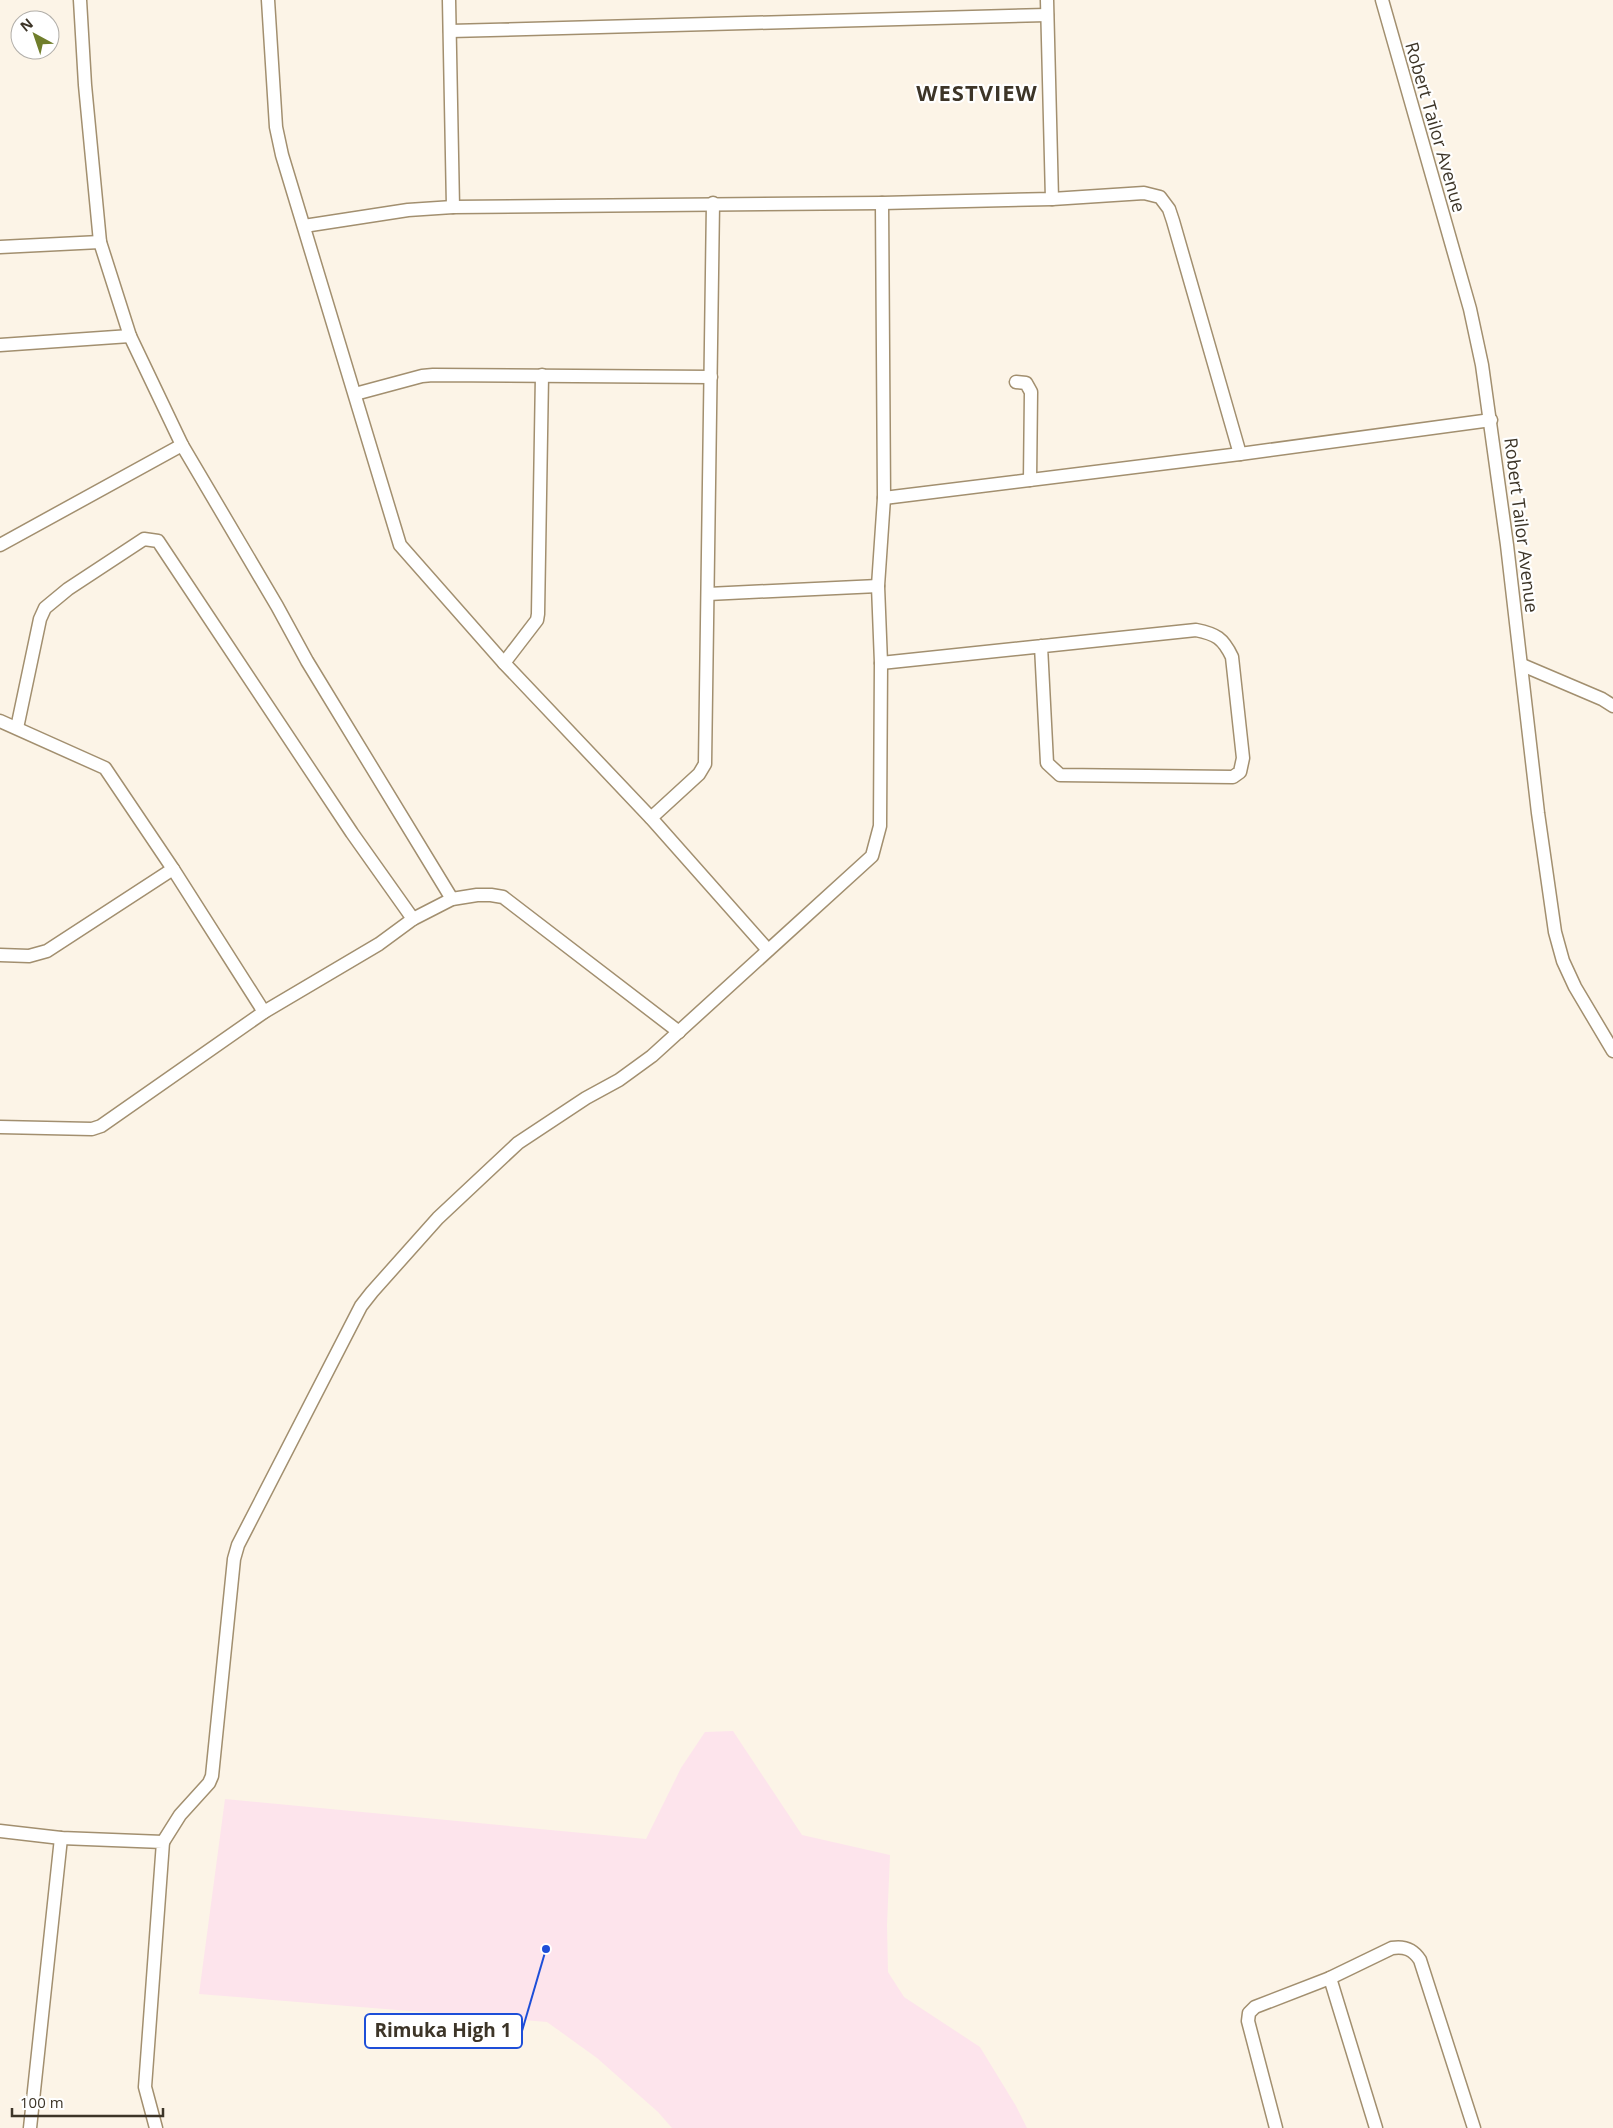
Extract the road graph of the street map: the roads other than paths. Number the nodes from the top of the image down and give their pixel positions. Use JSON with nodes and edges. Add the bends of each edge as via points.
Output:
{"nodes":[{"id":1,"x":80,"y":0,"type":"edge"},
{"id":2,"x":268,"y":0,"type":"edge"},
{"id":3,"x":448,"y":0,"type":"edge"},
{"id":4,"x":1047,"y":0,"type":"edge"},
{"id":5,"x":1382,"y":0,"type":"edge"},
{"id":6,"x":1047,"y":15,"type":"junction"},
{"id":7,"x":450,"y":31,"type":"junction"},
{"id":8,"x":1052,"y":199,"type":"junction"},
{"id":9,"x":713,"y":203,"type":"junction"},
{"id":10,"x":882,"y":203,"type":"junction"},
{"id":11,"x":453,"y":207,"type":"junction"},
{"id":12,"x":304,"y":226,"type":"junction"},
{"id":13,"x":100,"y":242,"type":"junction"},
{"id":14,"x":0,"y":247,"type":"edge"},
{"id":15,"x":130,"y":336,"type":"junction"},
{"id":16,"x":0,"y":345,"type":"edge"},
{"id":17,"x":542,"y":375,"type":"junction"},
{"id":18,"x":710,"y":377,"type":"junction"},
{"id":19,"x":1016,"y":382,"type":"dead end"},
{"id":20,"x":355,"y":394,"type":"junction"},
{"id":21,"x":1490,"y":420,"type":"junction"},
{"id":22,"x":182,"y":445,"type":"junction"},
{"id":23,"x":1240,"y":454,"type":"junction"},
{"id":24,"x":1030,"y":480,"type":"junction"},
{"id":25,"x":884,"y":498,"type":"junction"},
{"id":26,"x":0,"y":546,"type":"edge"},
{"id":27,"x":878,"y":586,"type":"junction"},
{"id":28,"x":708,"y":594,"type":"junction"},
{"id":29,"x":1041,"y":646,"type":"junction"},
{"id":30,"x":504,"y":663,"type":"junction"},
{"id":31,"x":881,"y":663,"type":"junction"},
{"id":32,"x":1522,"y":665,"type":"junction"},
{"id":33,"x":1613,"y":706,"type":"edge"},
{"id":34,"x":0,"y":721,"type":"edge"},
{"id":35,"x":17,"y":728,"type":"junction"},
{"id":36,"x":651,"y":818,"type":"junction"},
{"id":37,"x":173,"y":869,"type":"junction"},
{"id":38,"x":452,"y":899,"type":"junction"},
{"id":39,"x":413,"y":920,"type":"junction"},
{"id":40,"x":768,"y":950,"type":"junction"},
{"id":41,"x":0,"y":955,"type":"edge"},
{"id":42,"x":264,"y":1012,"type":"junction"},
{"id":43,"x":679,"y":1032,"type":"junction"},
{"id":44,"x":1613,"y":1051,"type":"edge"},
{"id":45,"x":0,"y":1127,"type":"edge"},
{"id":46,"x":0,"y":1831,"type":"edge"},
{"id":47,"x":61,"y":1838,"type":"junction"},
{"id":48,"x":163,"y":1842,"type":"junction"},
{"id":49,"x":1330,"y":1978,"type":"junction"},
{"id":50,"x":30,"y":2128,"type":"edge"},
{"id":51,"x":156,"y":2128,"type":"edge"},
{"id":52,"x":1276,"y":2128,"type":"edge"},
{"id":53,"x":1376,"y":2128,"type":"edge"},
{"id":54,"x":1474,"y":2128,"type":"edge"}],
"edges":[{"from":1,"to":13,"type":"street"},
{"from":2,"to":12,"type":"street","via":[[276,127]]},
{"from":3,"to":7,"type":"street"},
{"from":4,"to":6,"type":"street"},
{"from":5,"to":21,"type":"street","name":"Robert Tailor Avenue","via":[[1470,309]]},
{"from":6,"to":7,"type":"street"},
{"from":6,"to":8,"type":"street"},
{"from":7,"to":11,"type":"street"},
{"from":8,"to":10,"type":"street"},
{"from":8,"to":23,"type":"street","via":[[1144,194],[1160,197],[1169,209]]},
{"from":9,"to":10,"type":"street"},
{"from":9,"to":11,"type":"street"},
{"from":9,"to":18,"type":"street"},
{"from":10,"to":25,"type":"street"},
{"from":11,"to":12,"type":"street","via":[[408,210]]},
{"from":12,"to":20,"type":"street"},
{"from":13,"to":14,"type":"street"},
{"from":13,"to":15,"type":"street"},
{"from":15,"to":16,"type":"street"},
{"from":15,"to":22,"type":"street"},
{"from":17,"to":18,"type":"street"},
{"from":17,"to":20,"type":"street","via":[[422,376]]},
{"from":17,"to":30,"type":"street","via":[[538,614],[537,620]]},
{"from":18,"to":28,"type":"street"},
{"from":19,"to":24,"type":"street","via":[[1026,383],[1031,392]]},
{"from":20,"to":30,"type":"street","via":[[400,545]]},
{"from":21,"to":23,"type":"street"},
{"from":21,"to":32,"type":"street","name":"Robert Tailor Avenue"},
{"from":22,"to":26,"type":"street"},
{"from":22,"to":38,"type":"street"},
{"from":23,"to":24,"type":"street"},
{"from":24,"to":25,"type":"street"},
{"from":25,"to":27,"type":"street"},
{"from":27,"to":28,"type":"street"},
{"from":27,"to":31,"type":"street"},
{"from":28,"to":36,"type":"street","via":[[705,764]]},
{"from":29,"to":29,"type":"street","via":[[1196,630],[1214,634],[1226,645],[1232,657],[1243,758],[1240,772],[1233,777],[1060,775],[1047,763]]},
{"from":29,"to":31,"type":"street"},
{"from":30,"to":36,"type":"street"},
{"from":31,"to":40,"type":"street","via":[[880,826],[872,856]]},
{"from":32,"to":33,"type":"street"},
{"from":32,"to":44,"type":"street","name":"Robert Tailor Avenue","via":[[1555,932],[1563,961]]},
{"from":34,"to":35,"type":"street"},
{"from":35,"to":37,"type":"street","via":[[105,768]]},
{"from":35,"to":39,"type":"street","via":[[45,608],[144,539],[158,541]]},
{"from":36,"to":40,"type":"street"},
{"from":37,"to":41,"type":"street","via":[[48,951],[29,956]]},
{"from":37,"to":42,"type":"street"},
{"from":38,"to":39,"type":"street"},
{"from":38,"to":43,"type":"street","via":[[491,894],[503,897]]},
{"from":39,"to":42,"type":"street"},
{"from":40,"to":43,"type":"street"},
{"from":42,"to":45,"type":"street","via":[[101,1126],[92,1129]]},
{"from":43,"to":48,"type":"street","via":[[619,1080],[518,1143],[438,1218],[361,1306],[238,1545],[212,1776]]},
{"from":46,"to":47,"type":"street"},
{"from":47,"to":48,"type":"street"},
{"from":47,"to":50,"type":"street"},
{"from":48,"to":51,"type":"street","via":[[145,2087]]},
{"from":49,"to":52,"type":"street","via":[[1255,2007],[1248,2016]]},
{"from":49,"to":53,"type":"street"},
{"from":49,"to":54,"type":"street","via":[[1392,1948],[1405,1947],[1416,1954]]}]}
